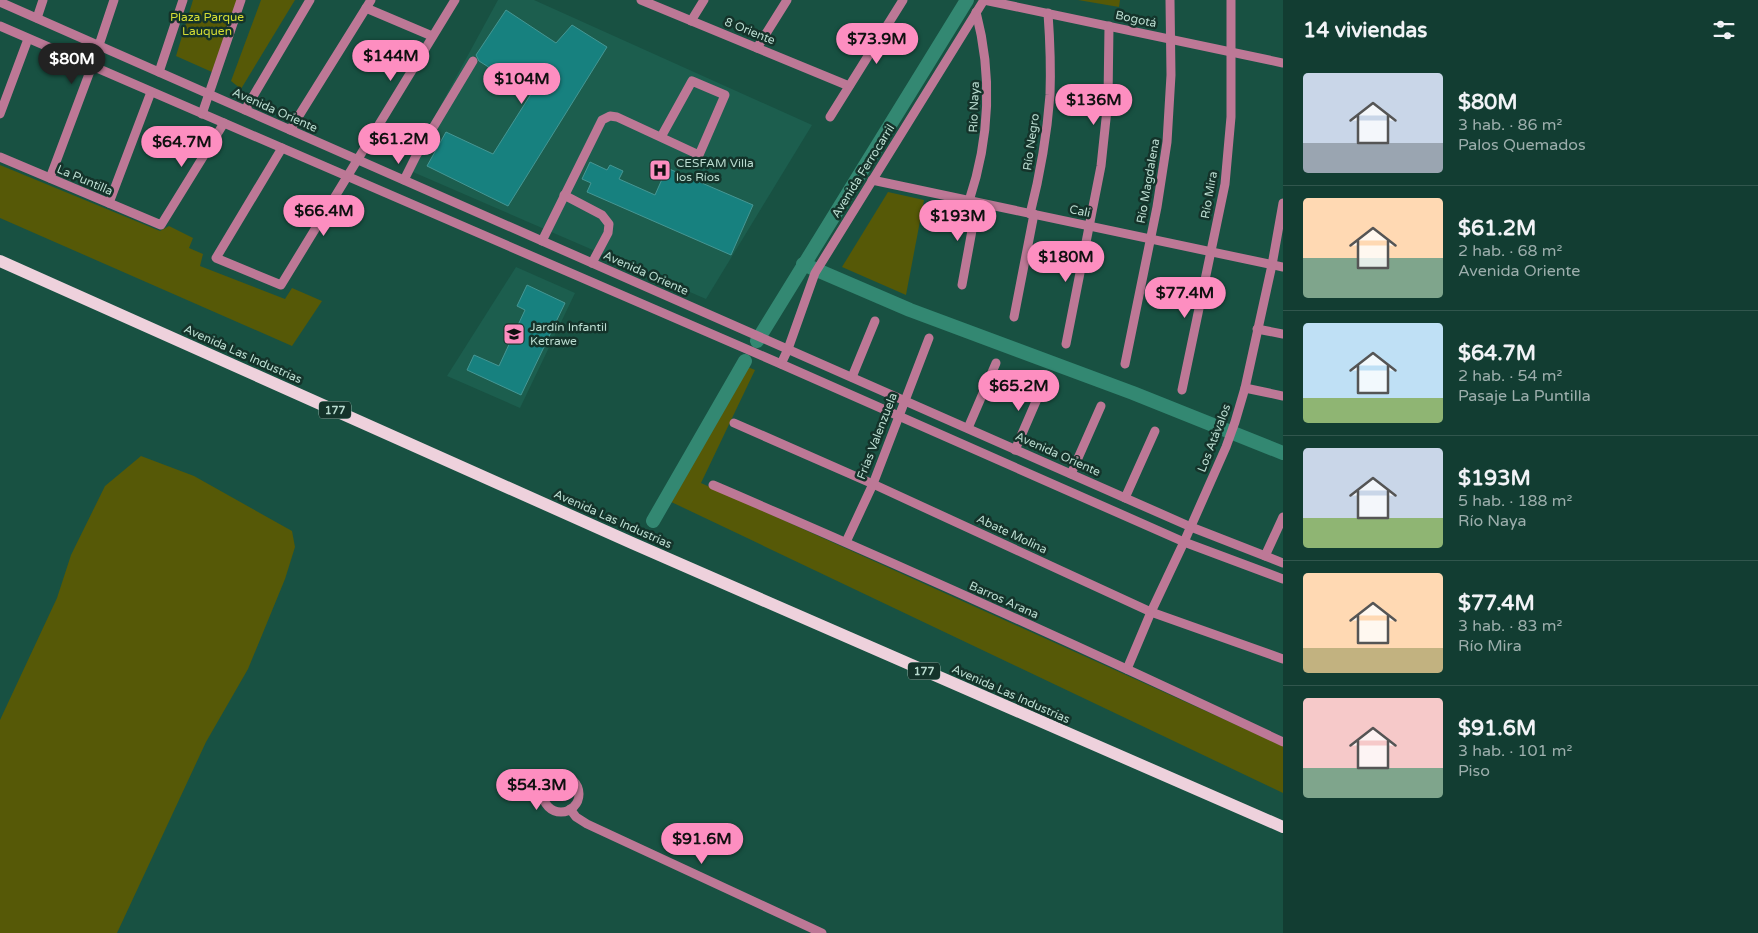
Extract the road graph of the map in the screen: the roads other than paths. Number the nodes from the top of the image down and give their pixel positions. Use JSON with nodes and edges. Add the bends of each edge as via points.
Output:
{"nodes":[{"id":1,"x":43,"y":0,"type":"edge"},
{"id":2,"x":114,"y":0,"type":"edge"},
{"id":3,"x":183,"y":0,"type":"edge"},
{"id":4,"x":242,"y":0,"type":"edge"},
{"id":5,"x":310,"y":0,"type":"edge"},
{"id":6,"x":455,"y":0,"type":"edge"},
{"id":7,"x":641,"y":0,"type":"edge"},
{"id":8,"x":704,"y":0,"type":"edge"},
{"id":9,"x":787,"y":0,"type":"edge"},
{"id":10,"x":903,"y":0,"type":"edge"},
{"id":11,"x":984,"y":0,"type":"edge"},
{"id":12,"x":1170,"y":0,"type":"edge"},
{"id":13,"x":1230,"y":0,"type":"edge"},
{"id":14,"x":0,"y":2,"type":"edge"},
{"id":15,"x":369,"y":4,"type":"edge"},
{"id":16,"x":976,"y":12,"type":"junction"},
{"id":17,"x":1048,"y":14,"type":"junction"},
{"id":18,"x":37,"y":18,"type":"junction"},
{"id":19,"x":692,"y":21,"type":"junction"},
{"id":20,"x":0,"y":26,"type":"edge"},
{"id":21,"x":1109,"y":26,"type":"junction"},
{"id":22,"x":432,"y":36,"type":"junction"},
{"id":23,"x":28,"y":39,"type":"junction"},
{"id":24,"x":1170,"y":40,"type":"junction"},
{"id":25,"x":99,"y":46,"type":"junction"},
{"id":26,"x":757,"y":48,"type":"junction"},
{"id":27,"x":1230,"y":52,"type":"junction"},
{"id":28,"x":473,"y":61,"type":"dead end"},
{"id":29,"x":1283,"y":63,"type":"edge"},
{"id":30,"x":92,"y":66,"type":"junction"},
{"id":31,"x":159,"y":72,"type":"junction"},
{"id":32,"x":849,"y":86,"type":"junction"},
{"id":33,"x":151,"y":92,"type":"junction"},
{"id":34,"x":210,"y":94,"type":"junction"},
{"id":35,"x":245,"y":110,"type":"junction"},
{"id":36,"x":0,"y":114,"type":"edge"},
{"id":37,"x":202,"y":114,"type":"junction"},
{"id":38,"x":830,"y":117,"type":"dead end"},
{"id":39,"x":224,"y":123,"type":"junction"},
{"id":40,"x":290,"y":130,"type":"junction"},
{"id":41,"x":661,"y":137,"type":"junction"},
{"id":42,"x":282,"y":148,"type":"junction"},
{"id":43,"x":0,"y":157,"type":"edge"},
{"id":44,"x":358,"y":160,"type":"junction"},
{"id":45,"x":347,"y":176,"type":"junction"},
{"id":46,"x":50,"y":178,"type":"junction"},
{"id":47,"x":404,"y":180,"type":"junction"},
{"id":48,"x":872,"y":180,"type":"junction"},
{"id":49,"x":564,"y":195,"type":"junction"},
{"id":50,"x":973,"y":202,"type":"junction"},
{"id":51,"x":109,"y":203,"type":"junction"},
{"id":52,"x":1283,"y":203,"type":"edge"},
{"id":53,"x":1032,"y":214,"type":"junction"},
{"id":54,"x":1090,"y":226,"type":"junction"},
{"id":55,"x":1150,"y":239,"type":"junction"},
{"id":56,"x":542,"y":241,"type":"junction"},
{"id":57,"x":1211,"y":252,"type":"junction"},
{"id":58,"x":0,"y":261,"type":"edge"},
{"id":59,"x":592,"y":263,"type":"junction"},
{"id":60,"x":1272,"y":265,"type":"junction"},
{"id":61,"x":1283,"y":267,"type":"edge"},
{"id":62,"x":962,"y":285,"type":"dead end"},
{"id":63,"x":1014,"y":318,"type":"dead end"},
{"id":64,"x":875,"y":321,"type":"dead end"},
{"id":65,"x":1257,"y":329,"type":"junction"},
{"id":66,"x":1283,"y":334,"type":"edge"},
{"id":67,"x":929,"y":338,"type":"dead end"},
{"id":68,"x":1066,"y":344,"type":"dead end"},
{"id":69,"x":788,"y":349,"type":"junction"},
{"id":70,"x":996,"y":363,"type":"dead end"},
{"id":71,"x":781,"y":364,"type":"junction"},
{"id":72,"x":1125,"y":364,"type":"dead end"},
{"id":73,"x":852,"y":377,"type":"junction"},
{"id":74,"x":1044,"y":384,"type":"dead end"},
{"id":75,"x":1245,"y":388,"type":"junction"},
{"id":76,"x":1182,"y":390,"type":"dead end"},
{"id":77,"x":1283,"y":396,"type":"edge"},
{"id":78,"x":904,"y":400,"type":"junction"},
{"id":79,"x":1101,"y":406,"type":"dead end"},
{"id":80,"x":899,"y":416,"type":"junction"},
{"id":81,"x":734,"y":423,"type":"dead end"},
{"id":82,"x":968,"y":428,"type":"junction"},
{"id":83,"x":1155,"y":432,"type":"dead end"},
{"id":84,"x":1016,"y":450,"type":"junction"},
{"id":85,"x":1071,"y":474,"type":"junction"},
{"id":86,"x":873,"y":484,"type":"junction"},
{"id":87,"x":713,"y":485,"type":"dead end"},
{"id":88,"x":1125,"y":498,"type":"junction"},
{"id":89,"x":1283,"y":517,"type":"edge"},
{"id":90,"x":1191,"y":527,"type":"junction"},
{"id":91,"x":846,"y":542,"type":"junction"},
{"id":92,"x":1184,"y":542,"type":"junction"},
{"id":93,"x":1265,"y":556,"type":"junction"},
{"id":94,"x":1283,"y":563,"type":"edge"},
{"id":95,"x":1283,"y":579,"type":"edge"},
{"id":96,"x":1151,"y":612,"type":"junction"},
{"id":97,"x":1283,"y":659,"type":"edge"},
{"id":98,"x":1128,"y":669,"type":"junction"},
{"id":99,"x":1283,"y":742,"type":"edge"},
{"id":100,"x":1217,"y":798,"type":"junction"},
{"id":101,"x":570,"y":809,"type":"junction"},
{"id":102,"x":1283,"y":827,"type":"edge"},
{"id":103,"x":1283,"y":834,"type":"edge"},
{"id":104,"x":822,"y":933,"type":"edge"}],
"edges":[{"from":1,"to":18,"type":"street"},
{"from":2,"to":25,"type":"street"},
{"from":3,"to":31,"type":"street"},
{"from":4,"to":34,"type":"street"},
{"from":5,"to":35,"type":"street"},
{"from":6,"to":22,"type":"street"},
{"from":7,"to":19,"type":"street","name":"8 Oriente"},
{"from":8,"to":19,"type":"street"},
{"from":9,"to":26,"type":"street"},
{"from":10,"to":32,"type":"street"},
{"from":11,"to":16,"type":"street","name":"Avenida Ferrocarril"},
{"from":11,"to":17,"type":"street","name":"Bogotá"},
{"from":12,"to":24,"type":"street","name":"Río Magdalena"},
{"from":13,"to":27,"type":"street","name":"Río Mira"},
{"from":14,"to":18,"type":"street","name":"Avenida Oriente"},
{"from":15,"to":22,"type":"street"},
{"from":15,"to":40,"type":"street"},
{"from":16,"to":48,"type":"street","name":"Avenida Ferrocarril"},
{"from":16,"to":50,"type":"street","name":"Río Naya","via":[[985,51],[988,111]]},
{"from":17,"to":21,"type":"street","name":"Bogotá"},
{"from":17,"to":53,"type":"street","name":"Río Negro","via":[[1048,120]]},
{"from":18,"to":25,"type":"street","name":"Avenida Oriente"},
{"from":19,"to":26,"type":"street","name":"8 Oriente"},
{"from":20,"to":23,"type":"street"},
{"from":21,"to":24,"type":"street","name":"Bogotá"},
{"from":21,"to":54,"type":"street","via":[[1105,136]]},
{"from":22,"to":44,"type":"street"},
{"from":23,"to":30,"type":"street"},
{"from":23,"to":36,"type":"street"},
{"from":24,"to":27,"type":"street","name":"Bogotá"},
{"from":24,"to":55,"type":"street","name":"Río Magdalena","via":[[1172,75],[1167,142]]},
{"from":25,"to":30,"type":"street"},
{"from":25,"to":31,"type":"street","name":"Avenida Oriente"},
{"from":26,"to":32,"type":"street","name":"8 Oriente"},
{"from":27,"to":29,"type":"street","name":"Bogotá"},
{"from":27,"to":57,"type":"street","name":"Río Mira","via":[[1229,149]]},
{"from":28,"to":47,"type":"street"},
{"from":30,"to":33,"type":"street"},
{"from":30,"to":46,"type":"street"},
{"from":31,"to":34,"type":"street","name":"Avenida Oriente"},
{"from":32,"to":38,"type":"street"},
{"from":33,"to":37,"type":"street"},
{"from":33,"to":51,"type":"street"},
{"from":34,"to":35,"type":"street","name":"Avenida Oriente"},
{"from":34,"to":37,"type":"street"},
{"from":35,"to":40,"type":"street","name":"Avenida Oriente"},
{"from":37,"to":39,"type":"street"},
{"from":39,"to":42,"type":"street"},
{"from":39,"to":51,"type":"street","name":"La Puntilla","via":[[161,225]]},
{"from":40,"to":44,"type":"street","name":"Avenida Oriente"},
{"from":41,"to":41,"type":"street","via":[[699,155],[725,95],[692,81]]},
{"from":41,"to":49,"type":"street","via":[[617,117],[606,118],[599,124]]},
{"from":42,"to":45,"type":"street"},
{"from":42,"to":45,"type":"street","via":[[216,258],[281,284]]},
{"from":43,"to":46,"type":"street","name":"La Puntilla"},
{"from":44,"to":45,"type":"street"},
{"from":44,"to":47,"type":"street","name":"Avenida Oriente"},
{"from":45,"to":71,"type":"street"},
{"from":46,"to":51,"type":"street","name":"La Puntilla"},
{"from":47,"to":56,"type":"street","name":"Avenida Oriente"},
{"from":48,"to":50,"type":"street","name":"Cali"},
{"from":48,"to":69,"type":"street","name":"Avenida Ferrocarril","via":[[815,273]]},
{"from":49,"to":56,"type":"street"},
{"from":49,"to":59,"type":"street","via":[[602,215],[609,224],[608,233]]},
{"from":50,"to":53,"type":"street","name":"Cali"},
{"from":50,"to":62,"type":"street","name":"Río Naya"},
{"from":52,"to":60,"type":"street","name":"Los Atávalos"},
{"from":53,"to":54,"type":"street","name":"Cali"},
{"from":53,"to":63,"type":"street","name":"Río Negro"},
{"from":54,"to":55,"type":"street","name":"Cali"},
{"from":54,"to":68,"type":"street"},
{"from":55,"to":57,"type":"street","name":"Cali"},
{"from":55,"to":72,"type":"street","name":"Río Magdalena"},
{"from":56,"to":59,"type":"street","name":"Avenida Oriente"},
{"from":57,"to":60,"type":"street","name":"Cali"},
{"from":57,"to":76,"type":"street","name":"Río Mira"},
{"from":58,"to":100,"type":"main road","name":"Avenida Las Industrias","number":"177","via":[[632,543]]},
{"from":59,"to":69,"type":"street","name":"Avenida Oriente"},
{"from":60,"to":61,"type":"street","name":"Cali"},
{"from":60,"to":65,"type":"street","name":"Los Atávalos"},
{"from":64,"to":73,"type":"street"},
{"from":65,"to":66,"type":"street"},
{"from":65,"to":75,"type":"street","name":"Los Atávalos"},
{"from":67,"to":78,"type":"street","name":"Frías Valenzuela"},
{"from":69,"to":71,"type":"street","name":"Avenida Ferrocarril"},
{"from":69,"to":73,"type":"street","name":"Avenida Oriente"},
{"from":70,"to":82,"type":"street"},
{"from":71,"to":80,"type":"street"},
{"from":73,"to":78,"type":"street","name":"Avenida Oriente"},
{"from":74,"to":84,"type":"street"},
{"from":75,"to":77,"type":"street"},
{"from":75,"to":90,"type":"street","name":"Los Atávalos","via":[[1226,448]]},
{"from":78,"to":80,"type":"street","name":"Frías Valenzuela"},
{"from":78,"to":82,"type":"street","name":"Avenida Oriente"},
{"from":79,"to":85,"type":"street"},
{"from":80,"to":86,"type":"street","name":"Frías Valenzuela"},
{"from":80,"to":92,"type":"street"},
{"from":81,"to":86,"type":"street","name":"Abate Molina"},
{"from":82,"to":84,"type":"street","name":"Avenida Oriente"},
{"from":83,"to":88,"type":"street"},
{"from":84,"to":85,"type":"street","name":"Avenida Oriente"},
{"from":85,"to":88,"type":"street","name":"Avenida Oriente"},
{"from":86,"to":91,"type":"street","name":"Frías Valenzuela"},
{"from":86,"to":96,"type":"street","name":"Abate Molina"},
{"from":87,"to":91,"type":"street","name":"Barros Arana"},
{"from":88,"to":90,"type":"street","name":"Avenida Oriente"},
{"from":89,"to":93,"type":"street"},
{"from":90,"to":92,"type":"street","name":"Los Atávalos"},
{"from":90,"to":93,"type":"street","name":"Avenida Oriente"},
{"from":91,"to":98,"type":"street","name":"Barros Arana"},
{"from":92,"to":95,"type":"street"},
{"from":92,"to":96,"type":"street","name":"Los Atávalos"},
{"from":93,"to":94,"type":"street","name":"Avenida Oriente"},
{"from":96,"to":97,"type":"street","name":"Abate Molina"},
{"from":96,"to":98,"type":"street","name":"Los Atávalos"},
{"from":98,"to":99,"type":"street","name":"Barros Arana"},
{"from":100,"to":102,"type":"main road","name":"Avenida Las Industrias","number":"177"},
{"from":100,"to":103,"type":"main road","name":"Avenida Las Industrias","number":"177"},
{"from":101,"to":101,"type":"street","via":[[578,798],[575,784],[563,777],[550,780],[543,793],[548,806],[561,812]]},
{"from":101,"to":104,"type":"street","via":[[586,824]]}]}
